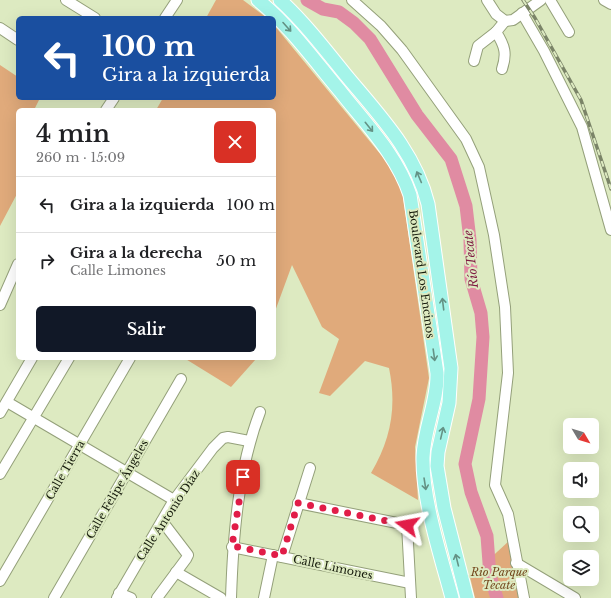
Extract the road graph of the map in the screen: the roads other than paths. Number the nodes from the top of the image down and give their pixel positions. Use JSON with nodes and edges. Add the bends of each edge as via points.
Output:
{"nodes":[{"id":1,"x":66,"y":0,"type":"edge"},
{"id":2,"x":177,"y":0,"type":"edge"},
{"id":3,"x":258,"y":0,"type":"edge"},
{"id":4,"x":280,"y":0,"type":"edge"},
{"id":5,"x":352,"y":0,"type":"edge"},
{"id":6,"x":487,"y":0,"type":"edge"},
{"id":7,"x":550,"y":0,"type":"edge"},
{"id":8,"x":604,"y":0,"type":"edge"},
{"id":9,"x":536,"y":1,"type":"edge"},
{"id":10,"x":611,"y":4,"type":"edge"},
{"id":11,"x":522,"y":13,"type":"junction"},
{"id":12,"x":92,"y":16,"type":"edge"},
{"id":13,"x":167,"y":16,"type":"edge"},
{"id":14,"x":505,"y":21,"type":"junction"},
{"id":15,"x":0,"y":28,"type":"edge"},
{"id":16,"x":496,"y":32,"type":"junction"},
{"id":17,"x":570,"y":32,"type":"dead end"},
{"id":18,"x":16,"y":39,"type":"edge"},
{"id":19,"x":474,"y":61,"type":"dead end"},
{"id":20,"x":502,"y":70,"type":"dead end"},
{"id":21,"x":611,"y":230,"type":"edge"},
{"id":22,"x":16,"y":269,"type":"edge"},
{"id":23,"x":0,"y":305,"type":"edge"},
{"id":24,"x":31,"y":360,"type":"edge"},
{"id":25,"x":68,"y":360,"type":"edge"},
{"id":26,"x":129,"y":360,"type":"edge"},
{"id":27,"x":180,"y":379,"type":"dead end"},
{"id":28,"x":7,"y":402,"type":"junction"},
{"id":29,"x":260,"y":412,"type":"dead end"},
{"id":30,"x":0,"y":413,"type":"edge"},
{"id":31,"x":32,"y":418,"type":"junction"},
{"id":32,"x":249,"y":441,"type":"junction"},
{"id":33,"x":80,"y":445,"type":"junction"},
{"id":34,"x":310,"y":468,"type":"dead end"},
{"id":35,"x":126,"y":473,"type":"junction"},
{"id":36,"x":0,"y":474,"type":"edge"},
{"id":37,"x":174,"y":500,"type":"junction"},
{"id":38,"x":298,"y":503,"type":"junction"},
{"id":39,"x":162,"y":521,"type":"junction"},
{"id":40,"x":451,"y":537,"type":"junction"},
{"id":41,"x":437,"y":542,"type":"junction"},
{"id":42,"x":232,"y":546,"type":"junction"},
{"id":43,"x":278,"y":556,"type":"junction"},
{"id":44,"x":516,"y":563,"type":"junction"},
{"id":45,"x":176,"y":572,"type":"junction"},
{"id":46,"x":0,"y":581,"type":"edge"},
{"id":47,"x":410,"y":583,"type":"junction"},
{"id":48,"x":118,"y":596,"type":"edge"},
{"id":49,"x":54,"y":598,"type":"edge"},
{"id":50,"x":131,"y":598,"type":"edge"},
{"id":51,"x":157,"y":598,"type":"edge"},
{"id":52,"x":221,"y":598,"type":"edge"},
{"id":53,"x":231,"y":598,"type":"edge"},
{"id":54,"x":264,"y":598,"type":"edge"},
{"id":55,"x":410,"y":598,"type":"edge"},
{"id":56,"x":452,"y":598,"type":"edge"},
{"id":57,"x":467,"y":598,"type":"edge"},
{"id":58,"x":524,"y":598,"type":"edge"},
{"id":59,"x":575,"y":598,"type":"edge"}],
"edges":[{"from":1,"to":12,"type":"street"},
{"from":2,"to":13,"type":"street"},
{"from":3,"to":41,"type":"main road","name":"Boulevard Los Encinos","one_way":true,"via":[[285,24],[384,147],[401,171],[408,189],[437,373],[424,449],[423,470]]},
{"from":40,"to":4,"type":"main road","name":"Boulevard Los Encinos","one_way":true,"via":[[437,466],[449,403],[451,368],[424,187],[401,142],[304,25]]},
{"from":5,"to":44,"type":"street","via":[[381,26],[402,50],[466,139],[479,167],[494,235],[505,307],[508,373],[495,486],[508,514]]},
{"from":6,"to":14,"type":"street","via":[[496,14]]},
{"from":7,"to":17,"type":"street"},
{"from":8,"to":10,"type":"street"},
{"from":9,"to":11,"type":"street"},
{"from":11,"to":14,"type":"street","via":[[513,20]]},
{"from":11,"to":21,"type":"street","via":[[582,127]]},
{"from":14,"to":16,"type":"street"},
{"from":15,"to":18,"type":"street"},
{"from":16,"to":19,"type":"street","via":[[478,46]]},
{"from":16,"to":20,"type":"street","via":[[506,51]]},
{"from":22,"to":23,"type":"street"},
{"from":24,"to":28,"type":"street"},
{"from":25,"to":31,"type":"street"},
{"from":26,"to":33,"type":"street","name":"Calle Tierra"},
{"from":27,"to":35,"type":"street","name":"Calle Felipe Ángeles"},
{"from":28,"to":30,"type":"street"},
{"from":28,"to":31,"type":"street"},
{"from":29,"to":32,"type":"street"},
{"from":31,"to":33,"type":"street"},
{"from":31,"to":36,"type":"street"},
{"from":32,"to":37,"type":"street","name":"Calle Antonio Díaz","via":[[233,437],[223,438]]},
{"from":32,"to":42,"type":"street"},
{"from":33,"to":35,"type":"street"},
{"from":33,"to":46,"type":"street","name":"Calle Tierra"},
{"from":34,"to":38,"type":"street"},
{"from":35,"to":37,"type":"street"},
{"from":35,"to":49,"type":"street","name":"Calle Felipe Ángeles"},
{"from":37,"to":39,"type":"street","name":"Calle Antonio Díaz"},
{"from":38,"to":43,"type":"street"},
{"from":38,"to":47,"type":"street","via":[[407,525]]},
{"from":39,"to":45,"type":"street","via":[[188,554]]},
{"from":39,"to":48,"type":"street","name":"Calle Antonio Díaz"},
{"from":40,"to":41,"type":"main road"},
{"from":57,"to":40,"type":"main road","name":"Boulevard Los Encinos","one_way":true},
{"from":41,"to":56,"type":"main road","name":"Boulevard Los Encinos"},
{"from":42,"to":43,"type":"street","name":"Calle Limones"},
{"from":42,"to":53,"type":"street"},
{"from":43,"to":47,"type":"street","name":"Calle Limones"},
{"from":43,"to":54,"type":"street"},
{"from":44,"to":58,"type":"street"},
{"from":44,"to":59,"type":"street"},
{"from":45,"to":51,"type":"street"},
{"from":45,"to":52,"type":"street"},
{"from":47,"to":55,"type":"street"},
{"from":48,"to":50,"type":"street"}]}
